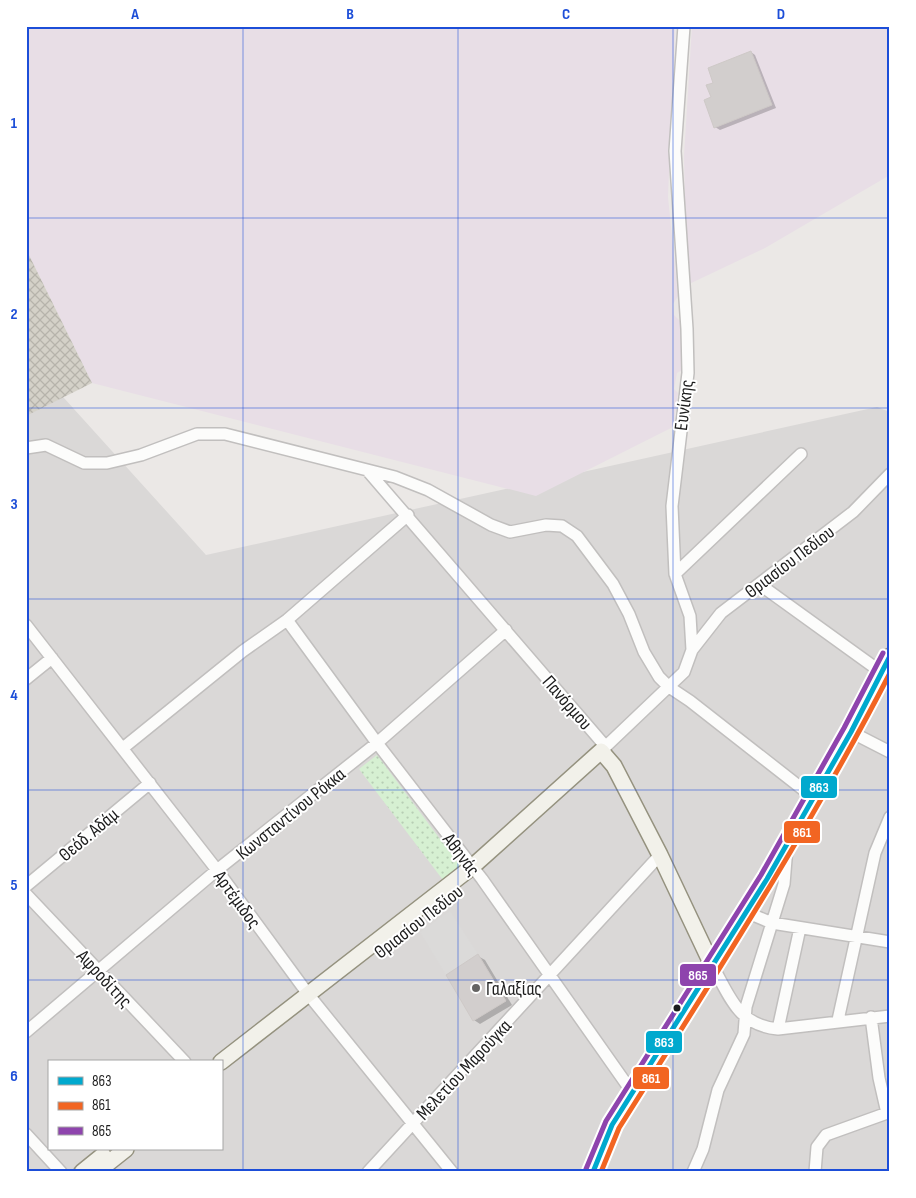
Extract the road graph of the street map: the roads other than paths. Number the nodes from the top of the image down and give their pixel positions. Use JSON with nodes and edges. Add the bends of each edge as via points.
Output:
{"nodes":[{"id":1,"x":684,"y":26,"type":"edge"},
{"id":2,"x":26,"y":448,"type":"edge"},
{"id":3,"x":801,"y":454,"type":"dead end"},
{"id":4,"x":367,"y":469,"type":"junction"},
{"id":5,"x":890,"y":474,"type":"edge"},
{"id":6,"x":408,"y":515,"type":"junction"},
{"id":7,"x":675,"y":574,"type":"junction"},
{"id":8,"x":758,"y":584,"type":"junction"},
{"id":9,"x":287,"y":620,"type":"junction"},
{"id":10,"x":26,"y":625,"type":"edge"},
{"id":11,"x":506,"y":630,"type":"junction"},
{"id":12,"x":692,"y":650,"type":"junction"},
{"id":13,"x":890,"y":656,"type":"edge"},
{"id":14,"x":52,"y":658,"type":"junction"},
{"id":15,"x":881,"y":672,"type":"junction"},
{"id":16,"x":26,"y":679,"type":"edge"},
{"id":17,"x":669,"y":688,"type":"junction"},
{"id":18,"x":850,"y":732,"type":"junction"},
{"id":19,"x":377,"y":743,"type":"junction"},
{"id":20,"x":122,"y":748,"type":"junction"},
{"id":21,"x":605,"y":752,"type":"junction"},
{"id":22,"x":890,"y":752,"type":"edge"},
{"id":23,"x":150,"y":783,"type":"junction"},
{"id":24,"x":814,"y":798,"type":"junction"},
{"id":25,"x":890,"y":817,"type":"edge"},
{"id":26,"x":787,"y":845,"type":"junction"},
{"id":27,"x":660,"y":855,"type":"junction"},
{"id":28,"x":217,"y":870,"type":"junction"},
{"id":29,"x":475,"y":870,"type":"junction"},
{"id":30,"x":26,"y":886,"type":"edge"},
{"id":31,"x":26,"y":894,"type":"edge"},
{"id":32,"x":746,"y":912,"type":"junction"},
{"id":33,"x":772,"y":923,"type":"junction"},
{"id":34,"x":800,"y":928,"type":"junction"},
{"id":35,"x":857,"y":936,"type":"junction"},
{"id":36,"x":890,"y":942,"type":"edge"},
{"id":37,"x":712,"y":965,"type":"junction"},
{"id":38,"x":97,"y":971,"type":"junction"},
{"id":39,"x":551,"y":975,"type":"junction"},
{"id":40,"x":311,"y":998,"type":"junction"},
{"id":41,"x":890,"y":1016,"type":"edge"},
{"id":42,"x":746,"y":1017,"type":"junction"},
{"id":43,"x":871,"y":1017,"type":"junction"},
{"id":44,"x":838,"y":1020,"type":"junction"},
{"id":45,"x":778,"y":1029,"type":"junction"},
{"id":46,"x":26,"y":1032,"type":"edge"},
{"id":47,"x":183,"y":1060,"type":"edge"},
{"id":48,"x":222,"y":1061,"type":"edge"},
{"id":49,"x":222,"y":1073,"type":"edge"},
{"id":50,"x":884,"y":1077,"type":"edge"},
{"id":51,"x":632,"y":1092,"type":"junction"},
{"id":52,"x":888,"y":1112,"type":"edge"},
{"id":53,"x":414,"y":1122,"type":"junction"},
{"id":54,"x":26,"y":1134,"type":"edge"},
{"id":55,"x":124,"y":1150,"type":"edge"},
{"id":56,"x":106,"y":1162,"type":"edge"},
{"id":57,"x":61,"y":1172,"type":"edge"},
{"id":58,"x":82,"y":1172,"type":"edge"},
{"id":59,"x":368,"y":1172,"type":"edge"},
{"id":60,"x":452,"y":1172,"type":"edge"},
{"id":61,"x":593,"y":1172,"type":"edge"},
{"id":62,"x":693,"y":1172,"type":"edge"},
{"id":63,"x":815,"y":1172,"type":"edge"}],
"edges":[{"from":1,"to":7,"type":"street","name":"Ευνίκης","via":[[675,151],[688,372],[672,506]]},
{"from":2,"to":4,"type":"street","via":[[46,446],[84,463],[107,463],[142,455],[197,434],[225,434]]},
{"from":3,"to":7,"type":"street"},
{"from":4,"to":6,"type":"street","name":"Πανόρμου"},
{"from":4,"to":17,"type":"street","via":[[428,490],[510,532],[546,525],[562,526],[577,536],[613,584],[644,652]]},
{"from":5,"to":8,"type":"street","name":"Θριασίου Πεδίου","via":[[853,512]]},
{"from":6,"to":9,"type":"street"},
{"from":6,"to":11,"type":"street","name":"Πανόρμου"},
{"from":7,"to":12,"type":"street","name":"Ευνίκης","via":[[690,616]]},
{"from":8,"to":12,"type":"street","name":"Θριασίου Πεδίου","via":[[721,613]]},
{"from":8,"to":15,"type":"street"},
{"from":9,"to":19,"type":"street","name":"Αθηνάς"},
{"from":9,"to":20,"type":"street"},
{"from":10,"to":14,"type":"street","name":"Αρτέμιδος"},
{"from":11,"to":19,"type":"street","name":"Κωνσταντίνου Ρόκκα"},
{"from":11,"to":21,"type":"street","name":"Πανόρμου"},
{"from":12,"to":17,"type":"street","name":"Ευνίκης","via":[[684,672]]},
{"from":13,"to":15,"type":"main road"},
{"from":14,"to":16,"type":"street"},
{"from":14,"to":20,"type":"street","name":"Αρτέμιδος"},
{"from":15,"to":18,"type":"main road"},
{"from":17,"to":21,"type":"street","name":"Ευνίκης"},
{"from":17,"to":24,"type":"street","via":[[706,712]]},
{"from":18,"to":22,"type":"street"},
{"from":18,"to":24,"type":"main road"},
{"from":19,"to":28,"type":"street","name":"Κωνσταντίνου Ρόκκα"},
{"from":19,"to":29,"type":"street","name":"Αθηνάς"},
{"from":20,"to":23,"type":"street","name":"Αρτέμιδος"},
{"from":21,"to":27,"type":"main road","name":"Πανόρμου"},
{"from":21,"to":29,"type":"main road","name":"Θριασίου Πεδίου"},
{"from":23,"to":28,"type":"street","name":"Αρτέμιδος"},
{"from":23,"to":30,"type":"street","name":"Θεόδ. Αδάμ"},
{"from":24,"to":26,"type":"main road"},
{"from":25,"to":35,"type":"street","via":[[875,852]]},
{"from":26,"to":32,"type":"main road"},
{"from":26,"to":33,"type":"street","via":[[784,884]]},
{"from":27,"to":37,"type":"main road","name":"Πανόρμου"},
{"from":27,"to":39,"type":"street","name":"Μελετίου Μαρούγκα"},
{"from":28,"to":38,"type":"street","name":"Κωνσταντίνου Ρόκκα"},
{"from":28,"to":40,"type":"street","name":"Αρτέμιδος"},
{"from":29,"to":39,"type":"street","name":"Αθηνάς"},
{"from":29,"to":40,"type":"main road","name":"Θριασίου Πεδίου"},
{"from":31,"to":38,"type":"street","name":"Αφροδίτης"},
{"from":32,"to":33,"type":"street"},
{"from":32,"to":37,"type":"main road"},
{"from":33,"to":34,"type":"street"},
{"from":33,"to":42,"type":"street","via":[[746,1007]]},
{"from":34,"to":35,"type":"street"},
{"from":34,"to":45,"type":"street"},
{"from":35,"to":36,"type":"street"},
{"from":35,"to":44,"type":"street"},
{"from":37,"to":42,"type":"street","via":[[737,1011]]},
{"from":37,"to":51,"type":"main road"},
{"from":38,"to":46,"type":"street","name":"Κωνσταντίνου Ρόκκα"},
{"from":38,"to":47,"type":"street","name":"Αφροδίτης"},
{"from":39,"to":51,"type":"street","name":"Αθηνάς"},
{"from":39,"to":53,"type":"street","name":"Μελετίου Μαρούγκα"},
{"from":40,"to":48,"type":"main road","name":"Θριασίου Πεδίου"},
{"from":40,"to":49,"type":"main road","name":"Θριασίου Πεδίου"},
{"from":40,"to":53,"type":"street","name":"Αρτέμιδος"},
{"from":41,"to":43,"type":"street"},
{"from":42,"to":45,"type":"street","via":[[762,1027]]},
{"from":42,"to":62,"type":"street","via":[[744,1034],[718,1090],[703,1149]]},
{"from":43,"to":44,"type":"street"},
{"from":43,"to":50,"type":"street"},
{"from":44,"to":45,"type":"street"},
{"from":50,"to":52,"type":"street"},
{"from":51,"to":61,"type":"main road","via":[[612,1124]]},
{"from":52,"to":63,"type":"street","via":[[821,1139],[817,1147]]},
{"from":53,"to":59,"type":"street","name":"Μελετίου Μαρούγκα"},
{"from":53,"to":60,"type":"street","name":"Αρτέμιδος"},
{"from":54,"to":57,"type":"street"},
{"from":55,"to":56,"type":"main road"},
{"from":56,"to":58,"type":"main road"}]}
